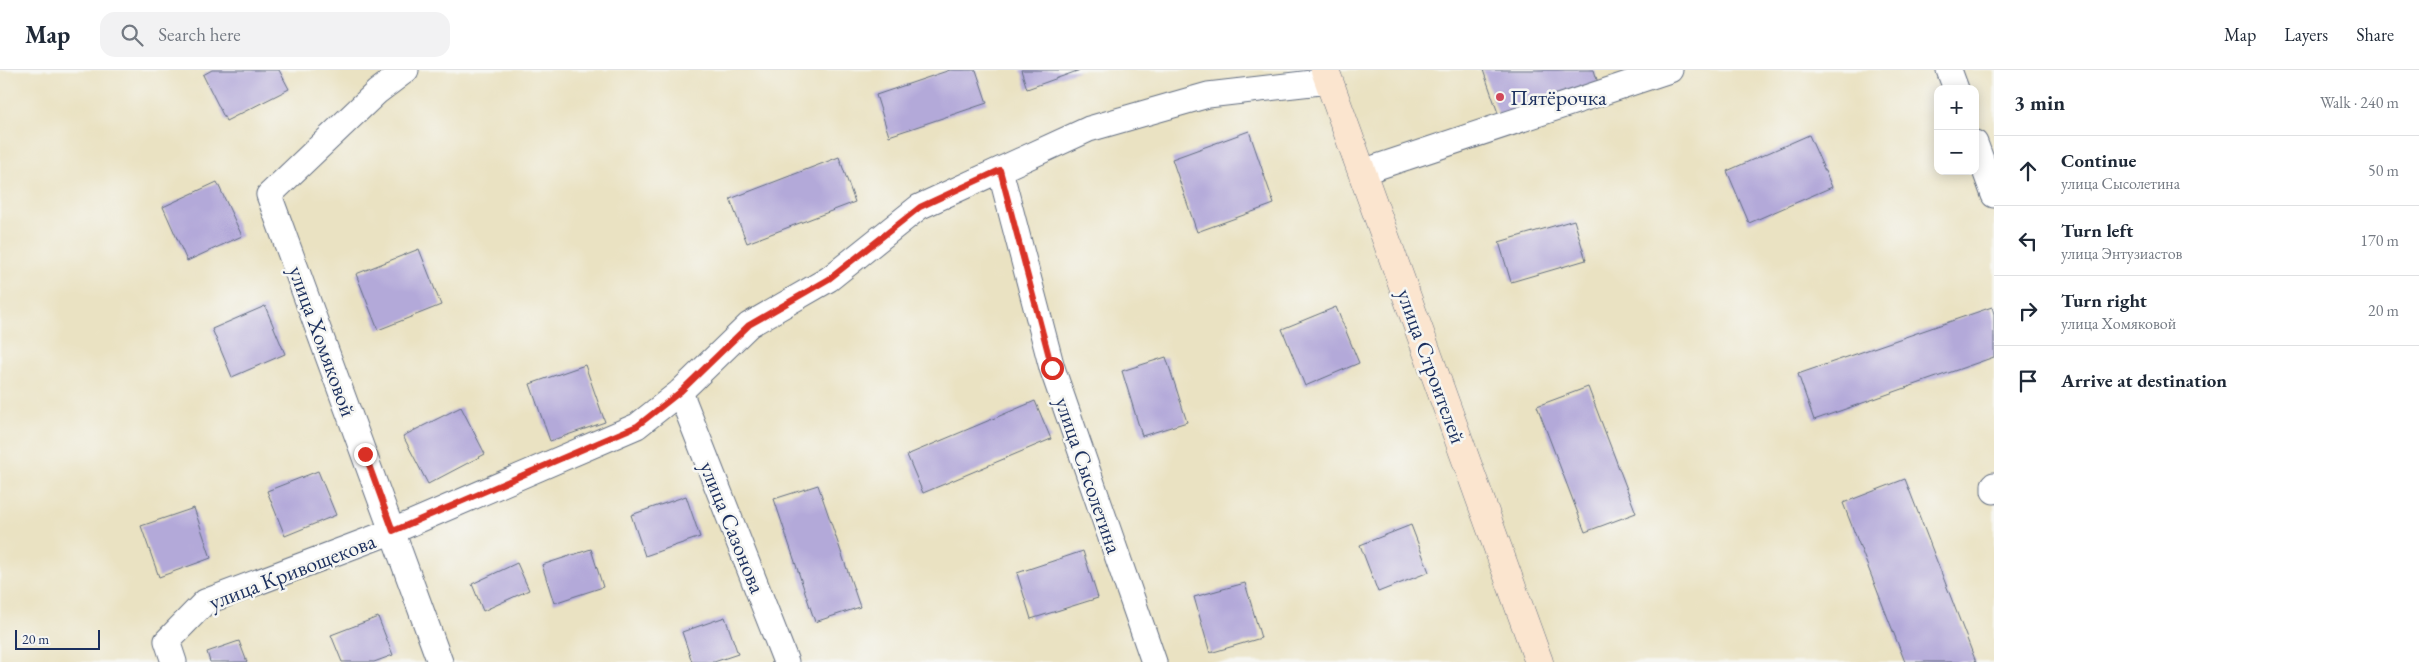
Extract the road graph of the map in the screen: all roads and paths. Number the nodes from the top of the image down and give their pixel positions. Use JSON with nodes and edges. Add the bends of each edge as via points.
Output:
{"nodes":[{"id":1,"x":406,"y":70,"type":"edge"},
{"id":2,"x":1670,"y":70,"type":"edge"},
{"id":3,"x":1949,"y":70,"type":"edge"},
{"id":4,"x":1327,"y":76,"type":"edge"},
{"id":5,"x":1955,"y":85,"type":"edge"},
{"id":6,"x":1979,"y":154,"type":"edge"},
{"id":7,"x":1000,"y":170,"type":"junction"},
{"id":8,"x":1362,"y":172,"type":"junction"},
{"id":9,"x":1994,"y":195,"type":"edge"},
{"id":10,"x":680,"y":392,"type":"junction"},
{"id":11,"x":1994,"y":485,"type":"edge"},
{"id":12,"x":1994,"y":491,"type":"edge"},
{"id":13,"x":393,"y":531,"type":"junction"},
{"id":14,"x":174,"y":662,"type":"edge"},
{"id":15,"x":440,"y":662,"type":"edge"},
{"id":16,"x":786,"y":662,"type":"edge"},
{"id":17,"x":1154,"y":662,"type":"edge"},
{"id":18,"x":1539,"y":662,"type":"edge"}],
"edges":[{"from":1,"to":13,"type":"street","name":"улица Хомяковой","via":[[377,92],[269,195]]},
{"from":2,"to":8,"type":"street"},
{"from":3,"to":5,"type":"street"},
{"from":4,"to":7,"type":"street","via":[[1208,95],[1089,129]]},
{"from":4,"to":8,"type":"main road","name":"улица Строителей"},
{"from":6,"to":9,"type":"street"},
{"from":7,"to":10,"type":"street","via":[[920,207],[829,279],[749,325]]},
{"from":7,"to":17,"type":"street","name":"улица Сысолетина","via":[[1052,368]]},
{"from":8,"to":18,"type":"main road","name":"улица Строителей"},
{"from":10,"to":13,"type":"street","via":[[637,426]]},
{"from":10,"to":16,"type":"street","name":"улица Сазонова"},
{"from":11,"to":12,"type":"street"},
{"from":13,"to":14,"type":"street","name":"улица Кривощекова","via":[[205,602],[167,641]]},
{"from":13,"to":15,"type":"street","name":"улица Хомяковой"}]}
